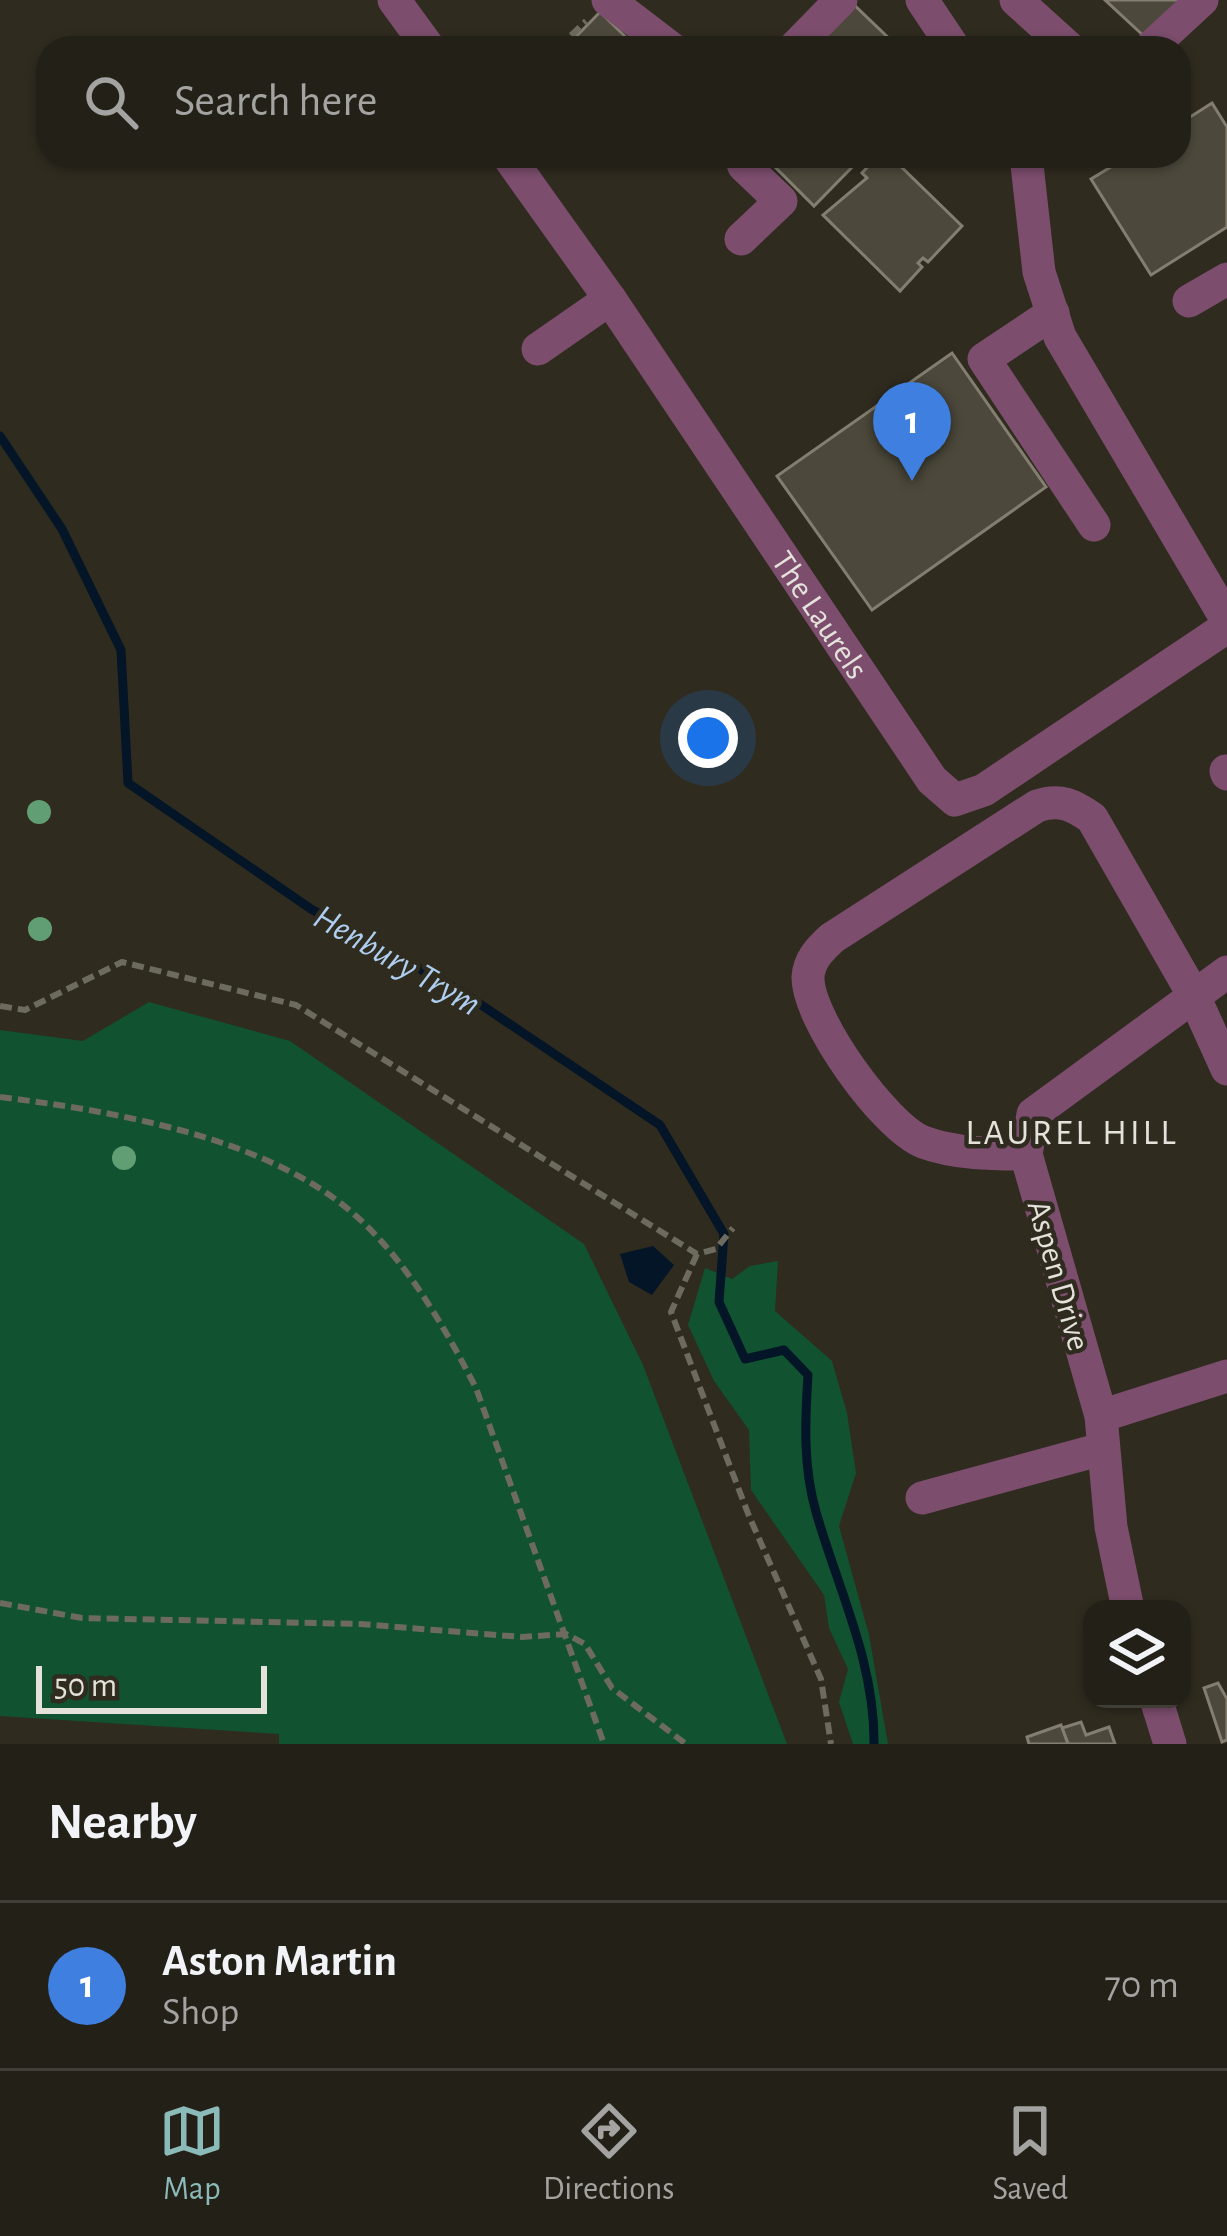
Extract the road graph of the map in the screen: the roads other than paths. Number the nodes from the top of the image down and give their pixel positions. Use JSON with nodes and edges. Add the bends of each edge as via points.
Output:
{"nodes":[{"id":1,"x":394,"y":0,"type":"edge"},
{"id":2,"x":841,"y":0,"type":"edge"},
{"id":3,"x":922,"y":0,"type":"edge"},
{"id":4,"x":1016,"y":0,"type":"edge"},
{"id":5,"x":1202,"y":0,"type":"edge"},
{"id":6,"x":599,"y":8,"type":"edge"},
{"id":7,"x":420,"y":36,"type":"edge"},
{"id":8,"x":649,"y":36,"type":"edge"},
{"id":9,"x":806,"y":36,"type":"edge"},
{"id":10,"x":946,"y":36,"type":"edge"},
{"id":11,"x":1056,"y":36,"type":"edge"},
{"id":12,"x":1163,"y":36,"type":"edge"},
{"id":13,"x":517,"y":168,"type":"edge"},
{"id":14,"x":746,"y":168,"type":"edge"},
{"id":15,"x":1027,"y":168,"type":"edge"},
{"id":16,"x":741,"y":239,"type":"dead end"},
{"id":17,"x":1227,"y":279,"type":"edge"},
{"id":18,"x":610,"y":299,"type":"junction"},
{"id":19,"x":1189,"y":301,"type":"dead end"},
{"id":20,"x":1053,"y":313,"type":"junction"},
{"id":21,"x":538,"y":350,"type":"dead end"},
{"id":22,"x":1094,"y":526,"type":"dead end"},
{"id":23,"x":1227,"y":623,"type":"edge"},
{"id":24,"x":1227,"y":972,"type":"edge"},
{"id":25,"x":1193,"y":994,"type":"junction"},
{"id":26,"x":1227,"y":1069,"type":"edge"},
{"id":27,"x":1026,"y":1154,"type":"junction"},
{"id":28,"x":1227,"y":1376,"type":"edge"},
{"id":29,"x":1102,"y":1433,"type":"junction"},
{"id":30,"x":922,"y":1498,"type":"dead end"},
{"id":31,"x":1127,"y":1600,"type":"edge"},
{"id":32,"x":1159,"y":1708,"type":"edge"},
{"id":33,"x":1170,"y":1744,"type":"edge"}],
"edges":[{"from":1,"to":7,"type":"street"},
{"from":2,"to":9,"type":"street"},
{"from":3,"to":10,"type":"street"},
{"from":4,"to":11,"type":"street"},
{"from":5,"to":12,"type":"street"},
{"from":6,"to":8,"type":"street"},
{"from":13,"to":18,"type":"street","name":"The Laurels"},
{"from":14,"to":16,"type":"street","via":[[781,201]]},
{"from":15,"to":20,"type":"street","name":"The Laurels"},
{"from":17,"to":19,"type":"street"},
{"from":18,"to":21,"type":"street"},
{"from":18,"to":23,"type":"street","name":"The Laurels","via":[[932,780],[956,800],[984,790]]},
{"from":20,"to":22,"type":"street","via":[[984,359]]},
{"from":20,"to":23,"type":"street","name":"The Laurels"},
{"from":24,"to":25,"type":"street","name":"Aspen Drive"},
{"from":25,"to":26,"type":"street"},
{"from":25,"to":27,"type":"street","name":"Aspen Drive","via":[[1033,1114]]},
{"from":25,"to":27,"type":"street","via":[[1092,818],[1052,801],[818,950],[810,993],[895,1124],[924,1142]]},
{"from":27,"to":29,"type":"street","name":"Aspen Drive"},
{"from":28,"to":29,"type":"street"},
{"from":29,"to":30,"type":"street"},
{"from":29,"to":31,"type":"street","name":"Aspen Drive"},
{"from":32,"to":33,"type":"street"}]}
